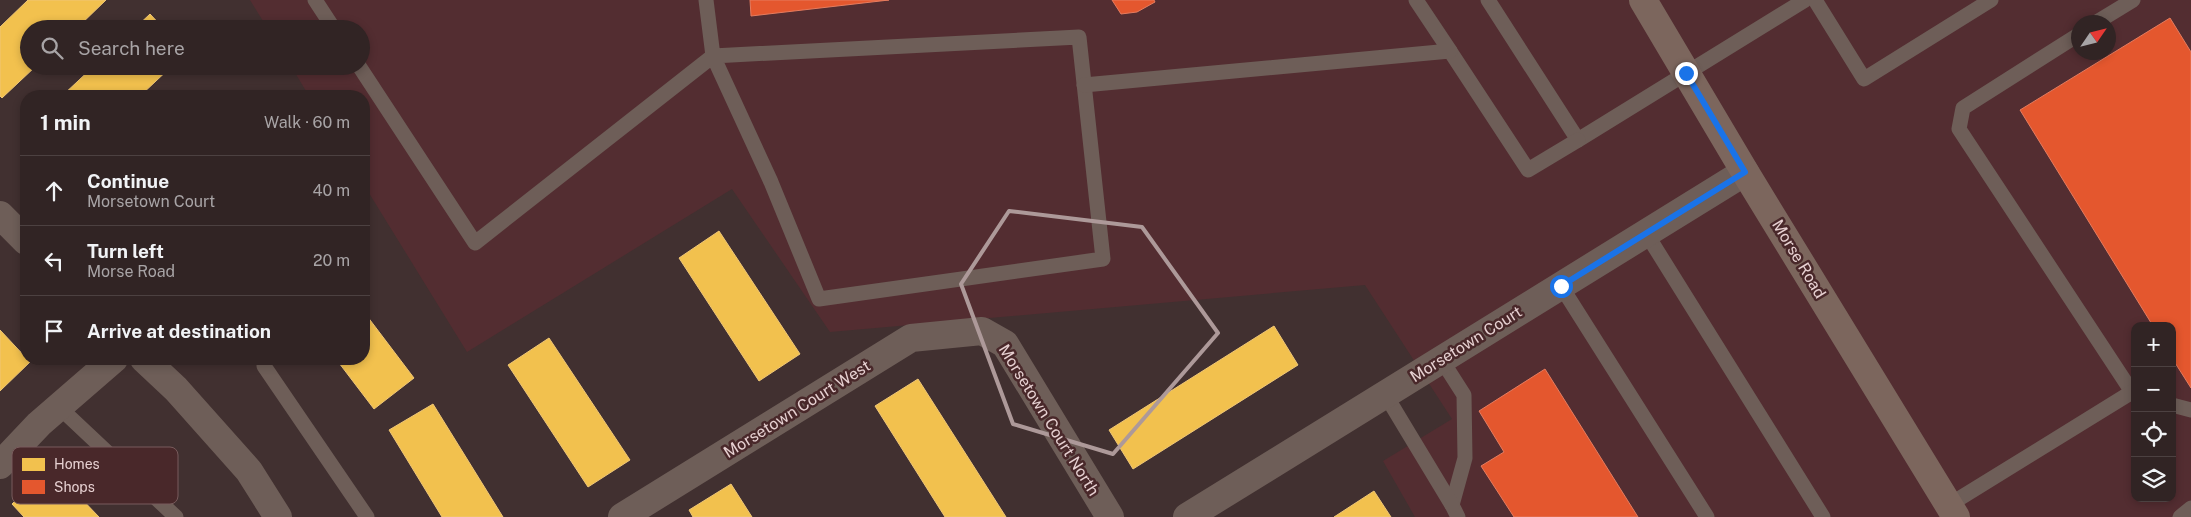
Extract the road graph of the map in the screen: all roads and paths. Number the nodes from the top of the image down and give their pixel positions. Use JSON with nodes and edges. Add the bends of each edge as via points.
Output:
{"nodes":[{"id":1,"x":315,"y":0,"type":"edge"},
{"id":2,"x":706,"y":0,"type":"edge"},
{"id":3,"x":1416,"y":0,"type":"edge"},
{"id":4,"x":1488,"y":0,"type":"edge"},
{"id":5,"x":1643,"y":0,"type":"edge"},
{"id":6,"x":1805,"y":0,"type":"edge"},
{"id":7,"x":1815,"y":0,"type":"edge"},
{"id":8,"x":1991,"y":0,"type":"edge"},
{"id":9,"x":2133,"y":0,"type":"edge"},
{"id":10,"x":2108,"y":15,"type":"edge"},
{"id":11,"x":328,"y":20,"type":"edge"},
{"id":12,"x":2071,"y":39,"type":"edge"},
{"id":13,"x":1450,"y":50,"type":"junction"},
{"id":14,"x":713,"y":56,"type":"junction"},
{"id":15,"x":1686,"y":73,"type":"junction"},
{"id":16,"x":365,"y":75,"type":"edge"},
{"id":17,"x":1084,"y":85,"type":"junction"},
{"id":18,"x":1578,"y":140,"type":"junction"},
{"id":19,"x":1745,"y":172,"type":"junction"},
{"id":20,"x":0,"y":215,"type":"edge"},
{"id":21,"x":1646,"y":233,"type":"junction"},
{"id":22,"x":20,"y":236,"type":"edge"},
{"id":23,"x":1561,"y":286,"type":"junction"},
{"id":24,"x":982,"y":331,"type":"joint"},
{"id":25,"x":1441,"y":360,"type":"junction"},
{"id":26,"x":107,"y":365,"type":"edge"},
{"id":27,"x":150,"y":365,"type":"edge"},
{"id":28,"x":264,"y":366,"type":"dead end"},
{"id":29,"x":2131,"y":390,"type":"edge"},
{"id":30,"x":1385,"y":394,"type":"junction"},
{"id":31,"x":2131,"y":394,"type":"edge"},
{"id":32,"x":2176,"y":406,"type":"edge"},
{"id":33,"x":59,"y":407,"type":"junction"},
{"id":34,"x":2191,"y":410,"type":"edge"},
{"id":35,"x":17,"y":447,"type":"edge"},
{"id":36,"x":102,"y":447,"type":"edge"},
{"id":37,"x":12,"y":452,"type":"edge"},
{"id":38,"x":0,"y":464,"type":"edge"},
{"id":39,"x":162,"y":504,"type":"edge"},
{"id":40,"x":2191,"y":508,"type":"edge"},
{"id":41,"x":1455,"y":511,"type":"edge"},
{"id":42,"x":1952,"y":511,"type":"edge"},
{"id":43,"x":176,"y":517,"type":"edge"},
{"id":44,"x":278,"y":517,"type":"edge"},
{"id":45,"x":367,"y":517,"type":"edge"},
{"id":46,"x":622,"y":517,"type":"edge"},
{"id":47,"x":1110,"y":517,"type":"edge"},
{"id":48,"x":1187,"y":517,"type":"edge"},
{"id":49,"x":1707,"y":517,"type":"edge"},
{"id":50,"x":1823,"y":517,"type":"edge"},
{"id":51,"x":2180,"y":517,"type":"edge"}],
"edges":[{"from":1,"to":11,"type":"lane"},
{"from":2,"to":14,"type":"lane"},
{"from":3,"to":13,"type":"lane"},
{"from":4,"to":18,"type":"lane"},
{"from":5,"to":15,"type":"main road","name":"Morse Road"},
{"from":6,"to":15,"type":"lane"},
{"from":7,"to":8,"type":"lane","via":[[1864,80]]},
{"from":9,"to":10,"type":"lane"},
{"from":12,"to":29,"type":"lane","via":[[1963,108],[1959,130]]},
{"from":13,"to":17,"type":"lane"},
{"from":13,"to":18,"type":"lane","via":[[1528,170]]},
{"from":14,"to":16,"type":"lane","via":[[475,244]]},
{"from":14,"to":17,"type":"lane","via":[[1079,37]]},
{"from":14,"to":17,"type":"lane","via":[[771,182],[819,299],[1103,259]]},
{"from":15,"to":18,"type":"lane"},
{"from":15,"to":19,"type":"main road","name":"Morse Road"},
{"from":19,"to":21,"type":"street","name":"Morsetown Court"},
{"from":19,"to":42,"type":"main road","name":"Morse Road"},
{"from":20,"to":22,"type":"street"},
{"from":21,"to":23,"type":"street","name":"Morsetown Court"},
{"from":21,"to":50,"type":"lane"},
{"from":23,"to":25,"type":"street","name":"Morsetown Court"},
{"from":23,"to":49,"type":"lane"},
{"from":24,"to":46,"type":"street","name":"Morsetown Court West","via":[[911,338]]},
{"from":24,"to":47,"type":"street","name":"Morsetown Court North","via":[[1005,344]]},
{"from":25,"to":30,"type":"street","name":"Morsetown Court"},
{"from":25,"to":41,"type":"lane","via":[[1464,395],[1465,458]]},
{"from":26,"to":33,"type":"street"},
{"from":27,"to":44,"type":"street","via":[[249,471]]},
{"from":28,"to":45,"type":"lane"},
{"from":30,"to":41,"type":"lane"},
{"from":30,"to":48,"type":"street","name":"Morsetown Court"},
{"from":31,"to":42,"type":"lane"},
{"from":32,"to":34,"type":"lane"},
{"from":33,"to":35,"type":"street"},
{"from":33,"to":36,"type":"lane"},
{"from":37,"to":38,"type":"street"},
{"from":39,"to":43,"type":"lane"},
{"from":40,"to":51,"type":"lane"}]}
